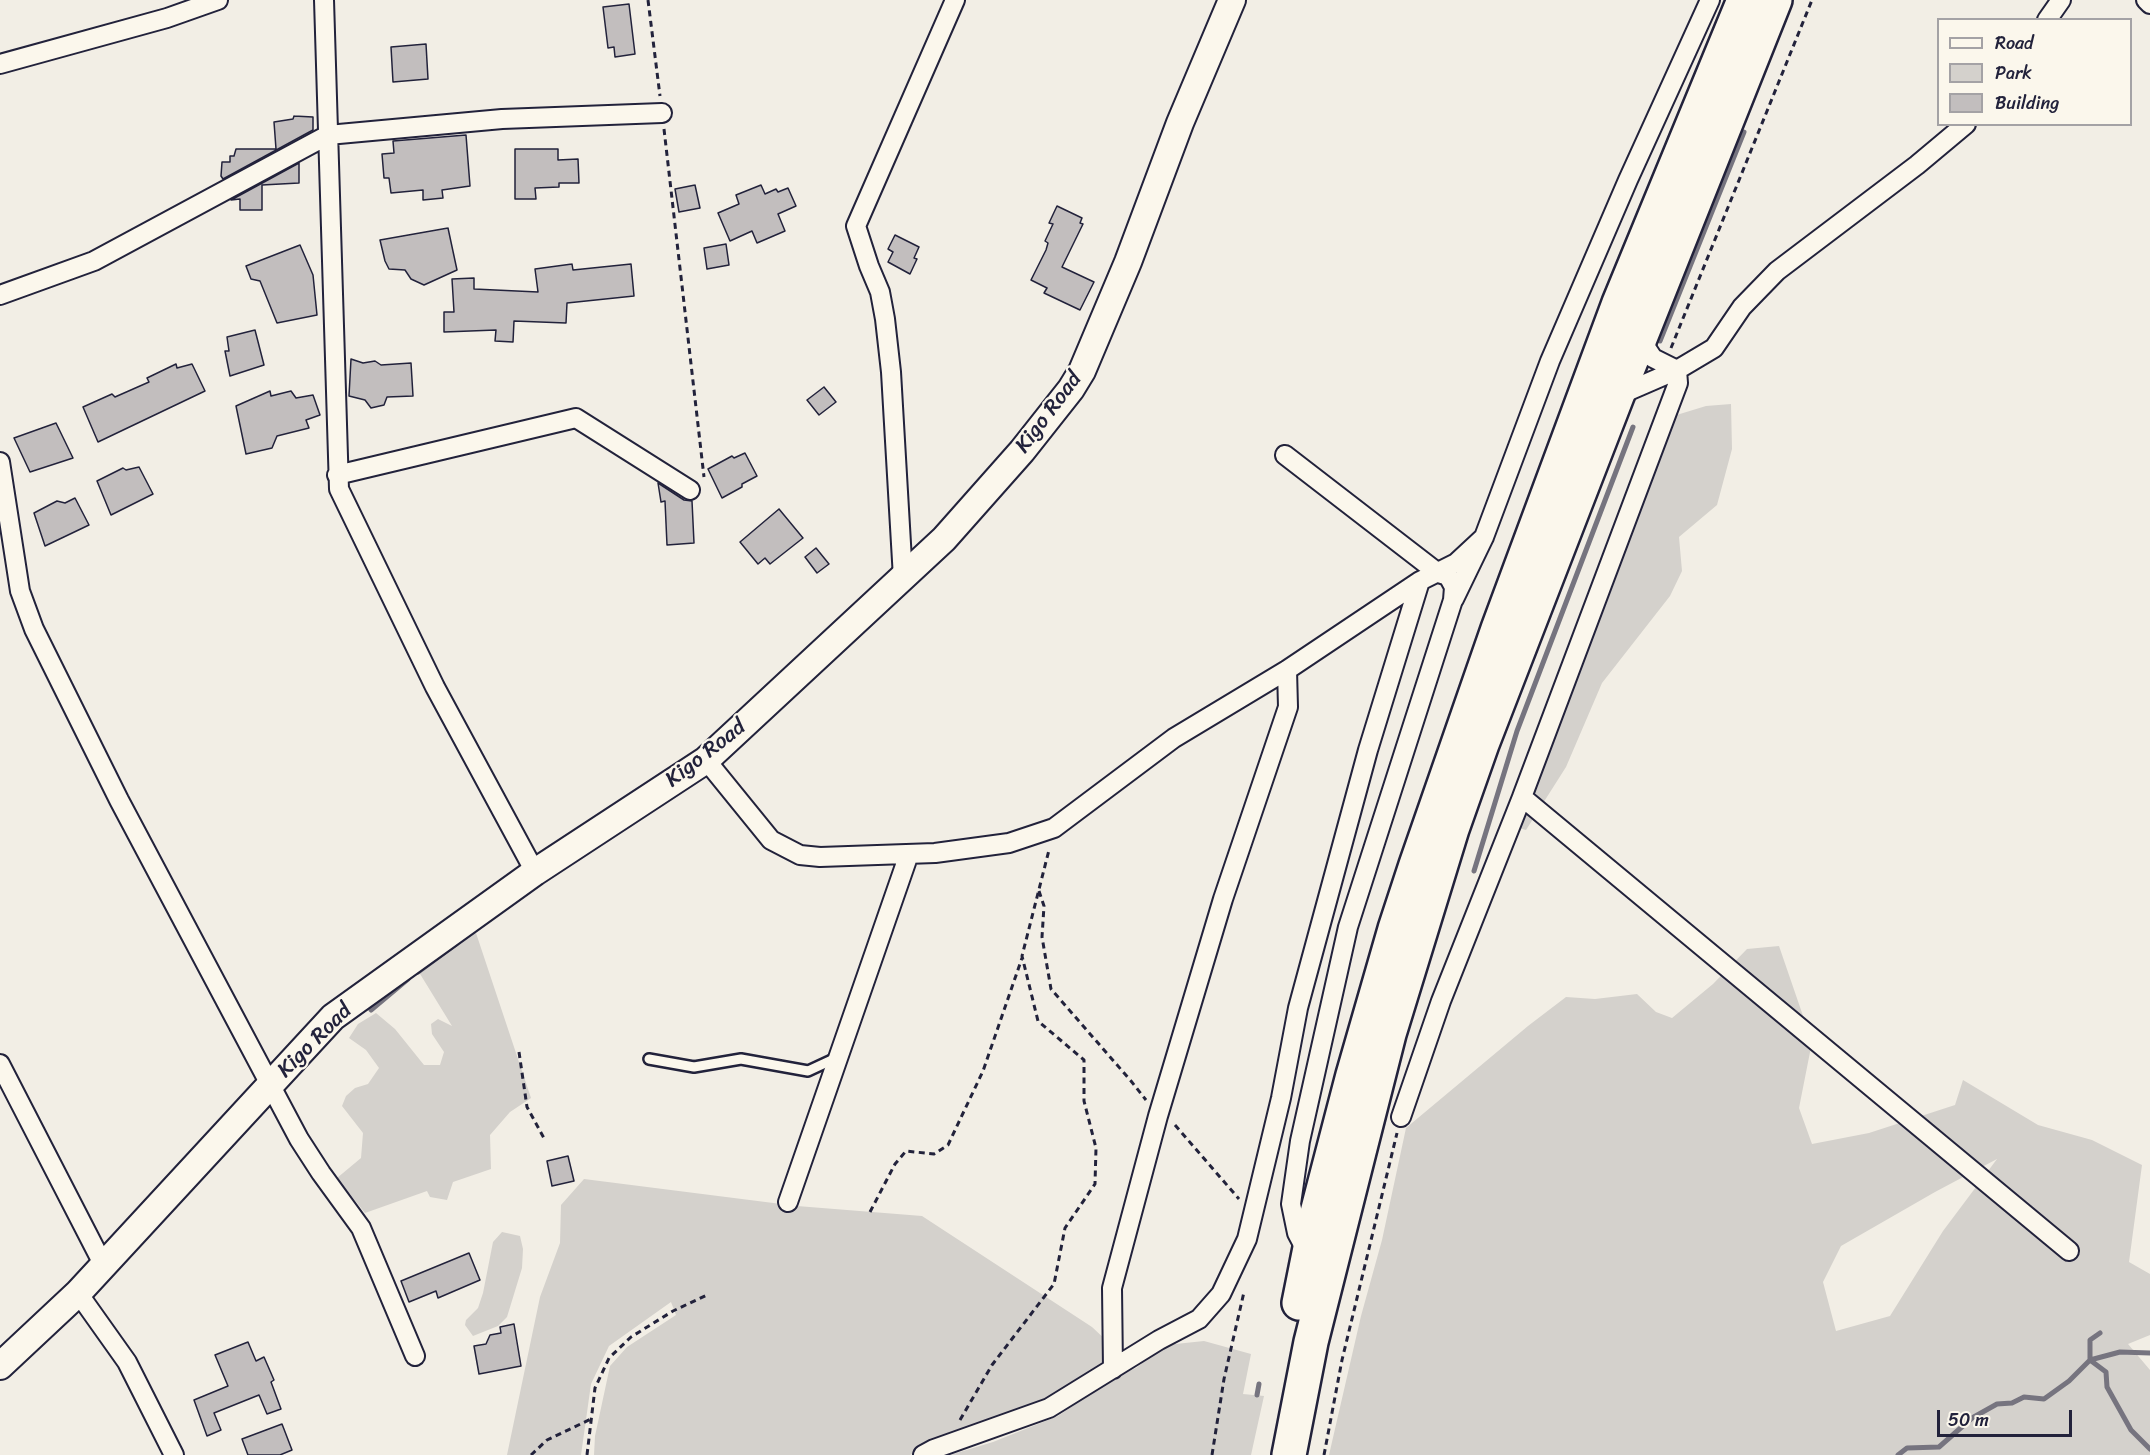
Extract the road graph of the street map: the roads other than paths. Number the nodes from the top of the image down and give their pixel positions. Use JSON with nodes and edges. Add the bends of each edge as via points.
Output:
{"nodes":[{"id":1,"x":218,"y":0,"type":"edge"},
{"id":2,"x":324,"y":0,"type":"edge"},
{"id":3,"x":955,"y":0,"type":"edge"},
{"id":4,"x":1232,"y":0,"type":"edge"},
{"id":5,"x":1710,"y":0,"type":"edge"},
{"id":6,"x":1744,"y":0,"type":"edge"},
{"id":7,"x":1775,"y":0,"type":"edge"},
{"id":8,"x":2061,"y":0,"type":"edge"},
{"id":9,"x":2146,"y":0,"type":"edge"},
{"id":10,"x":2150,"y":4,"type":"edge"},
{"id":11,"x":2048,"y":18,"type":"edge"},
{"id":12,"x":0,"y":64,"type":"edge"},
{"id":13,"x":662,"y":113,"type":"road end"},
{"id":14,"x":1964,"y":126,"type":"edge"},
{"id":15,"x":328,"y":135,"type":"junction"},
{"id":16,"x":0,"y":295,"type":"edge"},
{"id":17,"x":1642,"y":332,"type":"junction"},
{"id":18,"x":1671,"y":367,"type":"junction"},
{"id":19,"x":1617,"y":396,"type":"junction"},
{"id":20,"x":1285,"y":455,"type":"dead end"},
{"id":21,"x":0,"y":462,"type":"edge"},
{"id":22,"x":338,"y":475,"type":"junction"},
{"id":23,"x":697,"y":486,"type":"road end"},
{"id":24,"x":1484,"y":537,"type":"junction"},
{"id":25,"x":1438,"y":573,"type":"junction"},
{"id":26,"x":903,"y":578,"type":"junction"},
{"id":27,"x":1420,"y":581,"type":"junction"},
{"id":28,"x":1453,"y":600,"type":"junction"},
{"id":29,"x":1287,"y":670,"type":"junction"},
{"id":30,"x":706,"y":760,"type":"junction"},
{"id":31,"x":1522,"y":798,"type":"junction"},
{"id":32,"x":909,"y":854,"type":"junction"},
{"id":33,"x":535,"y":872,"type":"junction"},
{"id":34,"x":839,"y":1057,"type":"junction"},
{"id":35,"x":649,"y":1059,"type":"dead end"},
{"id":36,"x":0,"y":1065,"type":"edge"},
{"id":37,"x":271,"y":1085,"type":"junction"},
{"id":38,"x":1401,"y":1117,"type":"road end"},
{"id":39,"x":788,"y":1202,"type":"dead end"},
{"id":40,"x":2069,"y":1251,"type":"dead end"},
{"id":41,"x":1309,"y":1255,"type":"junction"},
{"id":42,"x":104,"y":1266,"type":"junction"},
{"id":43,"x":78,"y":1293,"type":"junction"},
{"id":44,"x":415,"y":1356,"type":"dead end"},
{"id":45,"x":0,"y":1366,"type":"edge"},
{"id":46,"x":1113,"y":1369,"type":"junction"},
{"id":47,"x":174,"y":1455,"type":"edge"},
{"id":48,"x":923,"y":1455,"type":"edge"},
{"id":49,"x":1269,"y":1455,"type":"edge"},
{"id":50,"x":1289,"y":1455,"type":"edge"}],
"edges":[{"from":1,"to":12,"type":"street"},
{"from":2,"to":15,"type":"street"},
{"from":3,"to":26,"type":"street","via":[[856,226],[880,292],[885,319]]},
{"from":4,"to":26,"type":"street","name":"Kigo Road","via":[[1082,370],[1022,451]]},
{"from":5,"to":24,"type":"street","via":[[1551,361]]},
{"from":6,"to":41,"type":"highway","via":[[1619,303],[1467,717],[1395,929],[1353,1075]]},
{"from":7,"to":17,"type":"highway"},
{"from":8,"to":11,"type":"street"},
{"from":9,"to":10,"type":"street"},
{"from":13,"to":15,"type":"street","via":[[502,119]]},
{"from":14,"to":18,"type":"street","via":[[1777,271],[1742,307],[1714,348]]},
{"from":15,"to":16,"type":"street","via":[[94,261]]},
{"from":15,"to":22,"type":"street"},
{"from":17,"to":18,"type":"street","via":[[1653,358]]},
{"from":17,"to":19,"type":"highway"},
{"from":18,"to":19,"type":"street"},
{"from":18,"to":31,"type":"street","via":[[1678,383]]},
{"from":19,"to":50,"type":"highway","via":[[1452,829],[1389,1034],[1361,1141],[1311,1342]]},
{"from":20,"to":25,"type":"street"},
{"from":21,"to":37,"type":"street","via":[[20,591],[34,629],[119,800]]},
{"from":22,"to":23,"type":"street","via":[[576,418]]},
{"from":22,"to":33,"type":"street","via":[[339,489],[435,687]]},
{"from":24,"to":25,"type":"street","via":[[1456,563]]},
{"from":24,"to":28,"type":"street"},
{"from":25,"to":27,"type":"street"},
{"from":25,"to":28,"type":"street","via":[[1448,576],[1454,587]]},
{"from":26,"to":30,"type":"street","name":"Kigo Road"},
{"from":27,"to":29,"type":"street"},
{"from":27,"to":46,"type":"street","via":[[1368,750],[1298,1008],[1247,1239],[1221,1294],[1199,1319]]},
{"from":28,"to":41,"type":"street","via":[[1348,927],[1302,1130],[1291,1204],[1297,1233]]},
{"from":29,"to":32,"type":"street","via":[[1174,738],[1054,828],[1009,843]]},
{"from":29,"to":46,"type":"street","via":[[1288,707],[1223,899],[1112,1288]]},
{"from":30,"to":32,"type":"street","via":[[771,840],[791,851],[820,857]]},
{"from":30,"to":33,"type":"street","name":"Kigo Road"},
{"from":31,"to":38,"type":"street","via":[[1441,1001]]},
{"from":31,"to":40,"type":"street"},
{"from":32,"to":34,"type":"street"},
{"from":33,"to":37,"type":"street","name":"Kigo Road","via":[[333,1017]]},
{"from":34,"to":35,"type":"lane","via":[[808,1071],[741,1059],[694,1067]]},
{"from":34,"to":39,"type":"street"},
{"from":36,"to":42,"type":"street"},
{"from":37,"to":42,"type":"street","name":"Kigo Road"},
{"from":37,"to":44,"type":"street","via":[[321,1173],[361,1227]]},
{"from":41,"to":49,"type":"highway"},
{"from":42,"to":43,"type":"street","name":"Kigo Road"},
{"from":43,"to":45,"type":"street","name":"Kigo Road"},
{"from":43,"to":47,"type":"street","via":[[128,1362]]},
{"from":46,"to":48,"type":"street","via":[[1049,1408]]}]}
